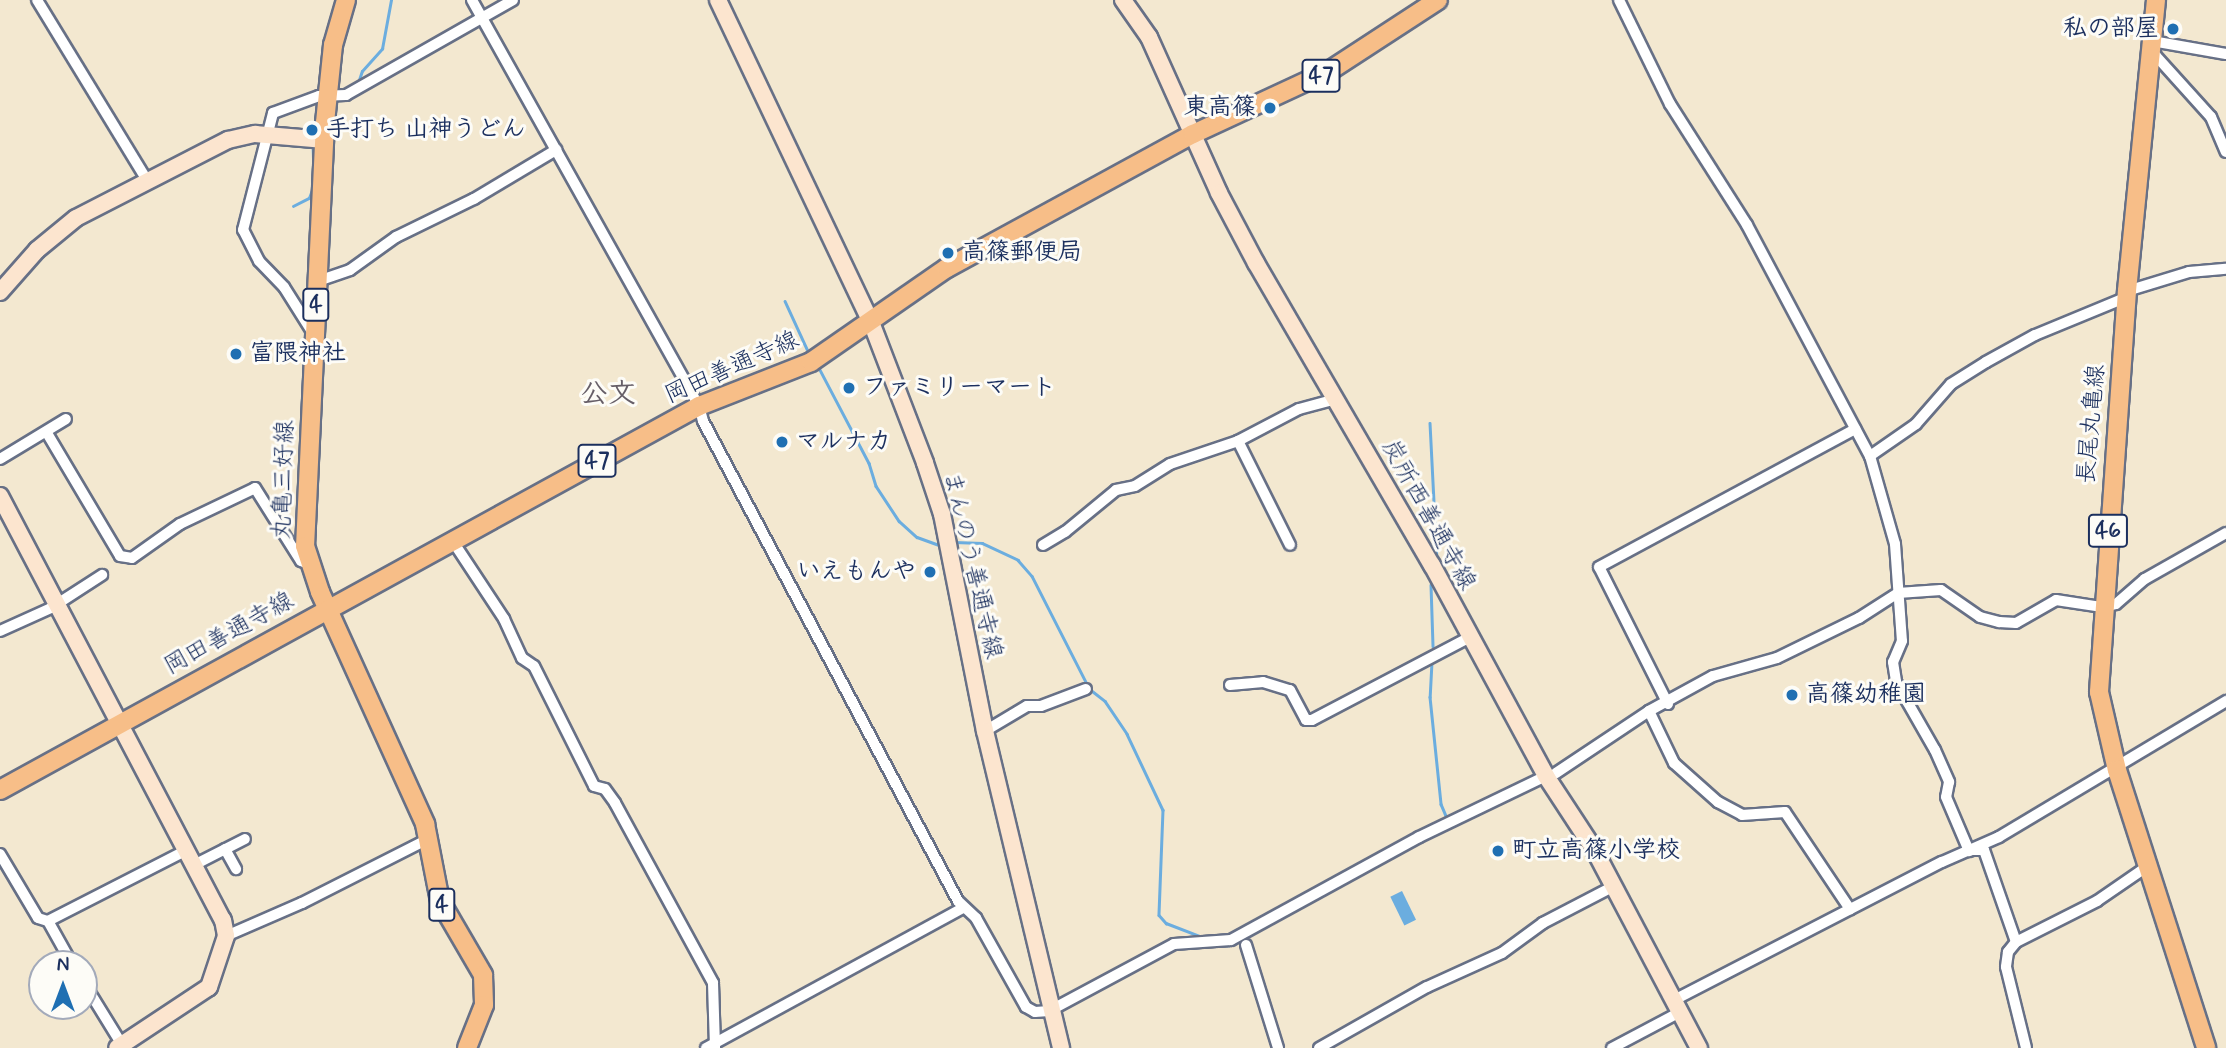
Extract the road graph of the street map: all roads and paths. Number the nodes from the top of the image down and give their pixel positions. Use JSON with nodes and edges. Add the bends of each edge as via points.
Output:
{"nodes":[{"id":1,"x":37,"y":0,"type":"edge"},
{"id":2,"x":346,"y":0,"type":"edge"},
{"id":3,"x":472,"y":0,"type":"edge"},
{"id":4,"x":513,"y":0,"type":"edge"},
{"id":5,"x":718,"y":0,"type":"edge"},
{"id":6,"x":1123,"y":0,"type":"edge"},
{"id":7,"x":1438,"y":0,"type":"edge"},
{"id":8,"x":1619,"y":0,"type":"edge"},
{"id":9,"x":2156,"y":0,"type":"edge"},
{"id":10,"x":484,"y":20,"type":"junction"},
{"id":11,"x":2151,"y":48,"type":"junction"},
{"id":12,"x":2226,"y":54,"type":"edge"},
{"id":13,"x":327,"y":95,"type":"junction"},
{"id":14,"x":1193,"y":134,"type":"junction"},
{"id":15,"x":269,"y":135,"type":"junction"},
{"id":16,"x":317,"y":139,"type":"junction"},
{"id":17,"x":556,"y":150,"type":"junction"},
{"id":18,"x":2226,"y":152,"type":"edge"},
{"id":19,"x":146,"y":180,"type":"junction"},
{"id":20,"x":2226,"y":269,"type":"edge"},
{"id":21,"x":318,"y":281,"type":"junction"},
{"id":22,"x":3,"y":283,"type":"edge"},
{"id":23,"x":2127,"y":294,"type":"junction"},
{"id":24,"x":871,"y":322,"type":"junction"},
{"id":25,"x":315,"y":337,"type":"junction"},
{"id":26,"x":1337,"y":399,"type":"junction"},
{"id":27,"x":699,"y":406,"type":"junction"},
{"id":28,"x":66,"y":419,"type":"dead end"},
{"id":29,"x":1855,"y":429,"type":"junction"},
{"id":30,"x":47,"y":433,"type":"junction"},
{"id":31,"x":1238,"y":441,"type":"junction"},
{"id":32,"x":1870,"y":456,"type":"junction"},
{"id":33,"x":0,"y":459,"type":"edge"},
{"id":34,"x":0,"y":496,"type":"edge"},
{"id":35,"x":2226,"y":533,"type":"edge"},
{"id":36,"x":452,"y":540,"type":"junction"},
{"id":37,"x":1043,"y":545,"type":"dead end"},
{"id":38,"x":1290,"y":545,"type":"dead end"},
{"id":39,"x":308,"y":564,"type":"junction"},
{"id":40,"x":102,"y":575,"type":"dead end"},
{"id":41,"x":1898,"y":593,"type":"junction"},
{"id":42,"x":57,"y":604,"type":"junction"},
{"id":43,"x":327,"y":607,"type":"junction"},
{"id":44,"x":2102,"y":607,"type":"junction"},
{"id":45,"x":0,"y":631,"type":"edge"},
{"id":46,"x":1470,"y":637,"type":"junction"},
{"id":47,"x":1230,"y":685,"type":"dead end"},
{"id":48,"x":1086,"y":689,"type":"dead end"},
{"id":49,"x":2226,"y":701,"type":"edge"},
{"id":50,"x":1668,"y":704,"type":"junction"},
{"id":51,"x":1649,"y":712,"type":"junction"},
{"id":52,"x":121,"y":723,"type":"junction"},
{"id":53,"x":985,"y":731,"type":"junction"},
{"id":54,"x":2117,"y":770,"type":"junction"},
{"id":55,"x":1551,"y":774,"type":"junction"},
{"id":56,"x":0,"y":790,"type":"edge"},
{"id":57,"x":430,"y":838,"type":"junction"},
{"id":58,"x":244,"y":839,"type":"dead end"},
{"id":59,"x":225,"y":849,"type":"junction"},
{"id":60,"x":1969,"y":850,"type":"junction"},
{"id":61,"x":0,"y":854,"type":"edge"},
{"id":62,"x":191,"y":858,"type":"junction"},
{"id":63,"x":2148,"y":866,"type":"junction"},
{"id":64,"x":236,"y":869,"type":"dead end"},
{"id":65,"x":1614,"y":886,"type":"junction"},
{"id":66,"x":963,"y":908,"type":"junction"},
{"id":67,"x":1850,"y":909,"type":"junction"},
{"id":68,"x":48,"y":921,"type":"junction"},
{"id":69,"x":226,"y":936,"type":"junction"},
{"id":70,"x":2016,"y":942,"type":"junction"},
{"id":71,"x":1245,"y":945,"type":"dead end"},
{"id":72,"x":64,"y":950,"type":"edge"},
{"id":73,"x":1678,"y":1006,"type":"junction"},
{"id":74,"x":98,"y":1007,"type":"edge"},
{"id":75,"x":1049,"y":1011,"type":"junction"},
{"id":76,"x":712,"y":1046,"type":"edge"},
{"id":77,"x":121,"y":1047,"type":"edge"},
{"id":78,"x":467,"y":1048,"type":"edge"},
{"id":79,"x":1061,"y":1048,"type":"edge"},
{"id":80,"x":1278,"y":1048,"type":"edge"},
{"id":81,"x":1319,"y":1048,"type":"edge"},
{"id":82,"x":1612,"y":1048,"type":"edge"},
{"id":83,"x":1699,"y":1048,"type":"edge"},
{"id":84,"x":2026,"y":1048,"type":"edge"},
{"id":85,"x":2206,"y":1048,"type":"edge"}],
"edges":[{"from":1,"to":19,"type":"street"},
{"from":2,"to":13,"type":"main road","name":"丸亀三好線","number":"4","via":[[333,45]]},
{"from":3,"to":10,"type":"street"},
{"from":4,"to":10,"type":"street"},
{"from":5,"to":24,"type":"main road","name":"まんのう善通寺線"},
{"from":6,"to":14,"type":"main road","name":"炭所西善通寺線","via":[[1149,37]]},
{"from":7,"to":14,"type":"main road","name":"岡田善通寺線","number":"47","via":[[1329,71]]},
{"from":8,"to":29,"type":"street","via":[[1670,104],[1747,225]]},
{"from":9,"to":11,"type":"main road","name":"長尾丸亀線","number":"46"},
{"from":10,"to":13,"type":"street","via":[[346,95]]},
{"from":10,"to":17,"type":"street"},
{"from":11,"to":12,"type":"street"},
{"from":11,"to":18,"type":"street","via":[[2211,117]]},
{"from":11,"to":23,"type":"main road","name":"長尾丸亀線","number":"46"},
{"from":13,"to":15,"type":"street","via":[[281,107],[273,113]]},
{"from":13,"to":16,"type":"main road","name":"丸亀三好線","number":"4"},
{"from":14,"to":24,"type":"main road","name":"岡田善通寺線","number":"47","via":[[947,268]]},
{"from":14,"to":26,"type":"main road","name":"炭所西善通寺線","via":[[1256,263]]},
{"from":15,"to":16,"type":"main road"},
{"from":15,"to":19,"type":"main road","via":[[228,139]]},
{"from":15,"to":25,"type":"street","via":[[243,230],[259,261],[284,287]]},
{"from":16,"to":21,"type":"main road","name":"丸亀三好線","number":"4"},
{"from":17,"to":21,"type":"street","via":[[474,199],[396,237],[350,270]]},
{"from":17,"to":27,"type":"street"},
{"from":19,"to":22,"type":"main road","via":[[76,218]]},
{"from":20,"to":23,"type":"street","via":[[2189,272]]},
{"from":21,"to":25,"type":"main road","name":"丸亀三好線","number":"4"},
{"from":23,"to":32,"type":"street","via":[[2035,335],[1951,384],[1916,424]]},
{"from":23,"to":44,"type":"main road","name":"長尾丸亀線","number":"46"},
{"from":24,"to":27,"type":"main road","name":"岡田善通寺線","number":"47","via":[[811,362]]},
{"from":24,"to":53,"type":"main road","name":"まんのう善通寺線","via":[[942,514]]},
{"from":25,"to":39,"type":"main road","name":"丸亀三好線","number":"4","via":[[305,521]]},
{"from":26,"to":31,"type":"street","via":[[1299,409]]},
{"from":26,"to":46,"type":"main road","name":"炭所西善通寺線"},
{"from":27,"to":36,"type":"main road","name":"岡田善通寺線","number":"47"},
{"from":27,"to":66,"type":"street","via":[[709,434]]},
{"from":28,"to":30,"type":"street"},
{"from":29,"to":32,"type":"street"},
{"from":29,"to":50,"type":"street","via":[[1600,567]]},
{"from":30,"to":33,"type":"street"},
{"from":30,"to":39,"type":"street","via":[[120,556],[132,558],[180,524],[255,488]]},
{"from":31,"to":37,"type":"street","via":[[1189,456],[1135,486],[1116,490]]},
{"from":31,"to":38,"type":"street"},
{"from":32,"to":41,"type":"street","via":[[1895,544]]},
{"from":34,"to":42,"type":"main road"},
{"from":35,"to":44,"type":"street","via":[[2145,579],[2116,604]]},
{"from":36,"to":43,"type":"main road","name":"岡田善通寺線","number":"47"},
{"from":36,"to":76,"type":"street","via":[[504,619],[522,658],[534,666],[594,786],[605,789],[615,803],[713,983]]},
{"from":39,"to":43,"type":"main road","name":"丸亀三好線","number":"4"},
{"from":40,"to":42,"type":"street"},
{"from":41,"to":44,"type":"street","via":[[1941,590],[1980,617],[1999,622],[2016,623],[2056,600]]},
{"from":41,"to":50,"type":"street","via":[[1859,618],[1777,658],[1713,677]]},
{"from":41,"to":60,"type":"street","via":[[1902,641],[1893,662],[1896,682],[1949,782],[1946,797]]},
{"from":42,"to":45,"type":"street"},
{"from":42,"to":52,"type":"main road"},
{"from":43,"to":52,"type":"main road","name":"岡田善通寺線","number":"47"},
{"from":43,"to":57,"type":"main road","name":"丸亀三好線","number":"4"},
{"from":44,"to":54,"type":"main road","name":"長尾丸亀線","number":"46","via":[[2099,692]]},
{"from":46,"to":47,"type":"street","via":[[1312,720],[1306,720],[1290,690],[1263,682]]},
{"from":46,"to":55,"type":"main road","name":"炭所西善通寺線"},
{"from":48,"to":53,"type":"street","via":[[1027,706]]},
{"from":49,"to":54,"type":"street"},
{"from":50,"to":51,"type":"street"},
{"from":51,"to":55,"type":"street"},
{"from":51,"to":67,"type":"street","via":[[1674,763],[1717,802],[1742,815],[1785,812]]},
{"from":52,"to":56,"type":"main road","name":"岡田善通寺線","number":"47"},
{"from":52,"to":62,"type":"main road"},
{"from":53,"to":75,"type":"main road","name":"まんのう善通寺線"},
{"from":54,"to":60,"type":"street"},
{"from":54,"to":63,"type":"main road","name":"長尾丸亀線","number":"46"},
{"from":55,"to":65,"type":"main road","name":"炭所西善通寺線"},
{"from":55,"to":75,"type":"street","via":[[1419,836],[1231,940],[1174,944],[1158,950]]},
{"from":57,"to":69,"type":"street","via":[[302,904]]},
{"from":57,"to":78,"type":"main road","name":"丸亀三好線","number":"4","via":[[440,901],[483,975],[484,1004]]},
{"from":58,"to":59,"type":"street"},
{"from":59,"to":62,"type":"street"},
{"from":59,"to":64,"type":"street"},
{"from":60,"to":67,"type":"street"},
{"from":60,"to":70,"type":"street","via":[[1984,849]]},
{"from":61,"to":68,"type":"street","via":[[38,918]]},
{"from":62,"to":68,"type":"street"},
{"from":62,"to":69,"type":"main road","via":[[223,920]]},
{"from":63,"to":70,"type":"street","via":[[2097,901]]},
{"from":63,"to":85,"type":"main road","name":"長尾丸亀線","number":"46"},
{"from":65,"to":73,"type":"main road","name":"炭所西善通寺線"},
{"from":65,"to":81,"type":"street","via":[[1543,923],[1502,953],[1427,987]]},
{"from":66,"to":75,"type":"street","via":[[976,918],[1026,1007]]},
{"from":66,"to":76,"type":"street"},
{"from":67,"to":73,"type":"street"},
{"from":68,"to":72,"type":"street"},
{"from":69,"to":77,"type":"main road","via":[[209,987]]},
{"from":70,"to":84,"type":"street","via":[[2008,952],[2006,967]]},
{"from":71,"to":80,"type":"street"},
{"from":73,"to":82,"type":"street"},
{"from":73,"to":83,"type":"main road","name":"炭所西善通寺線"},
{"from":74,"to":77,"type":"street"},
{"from":75,"to":79,"type":"main road","name":"まんのう善通寺線"}]}
